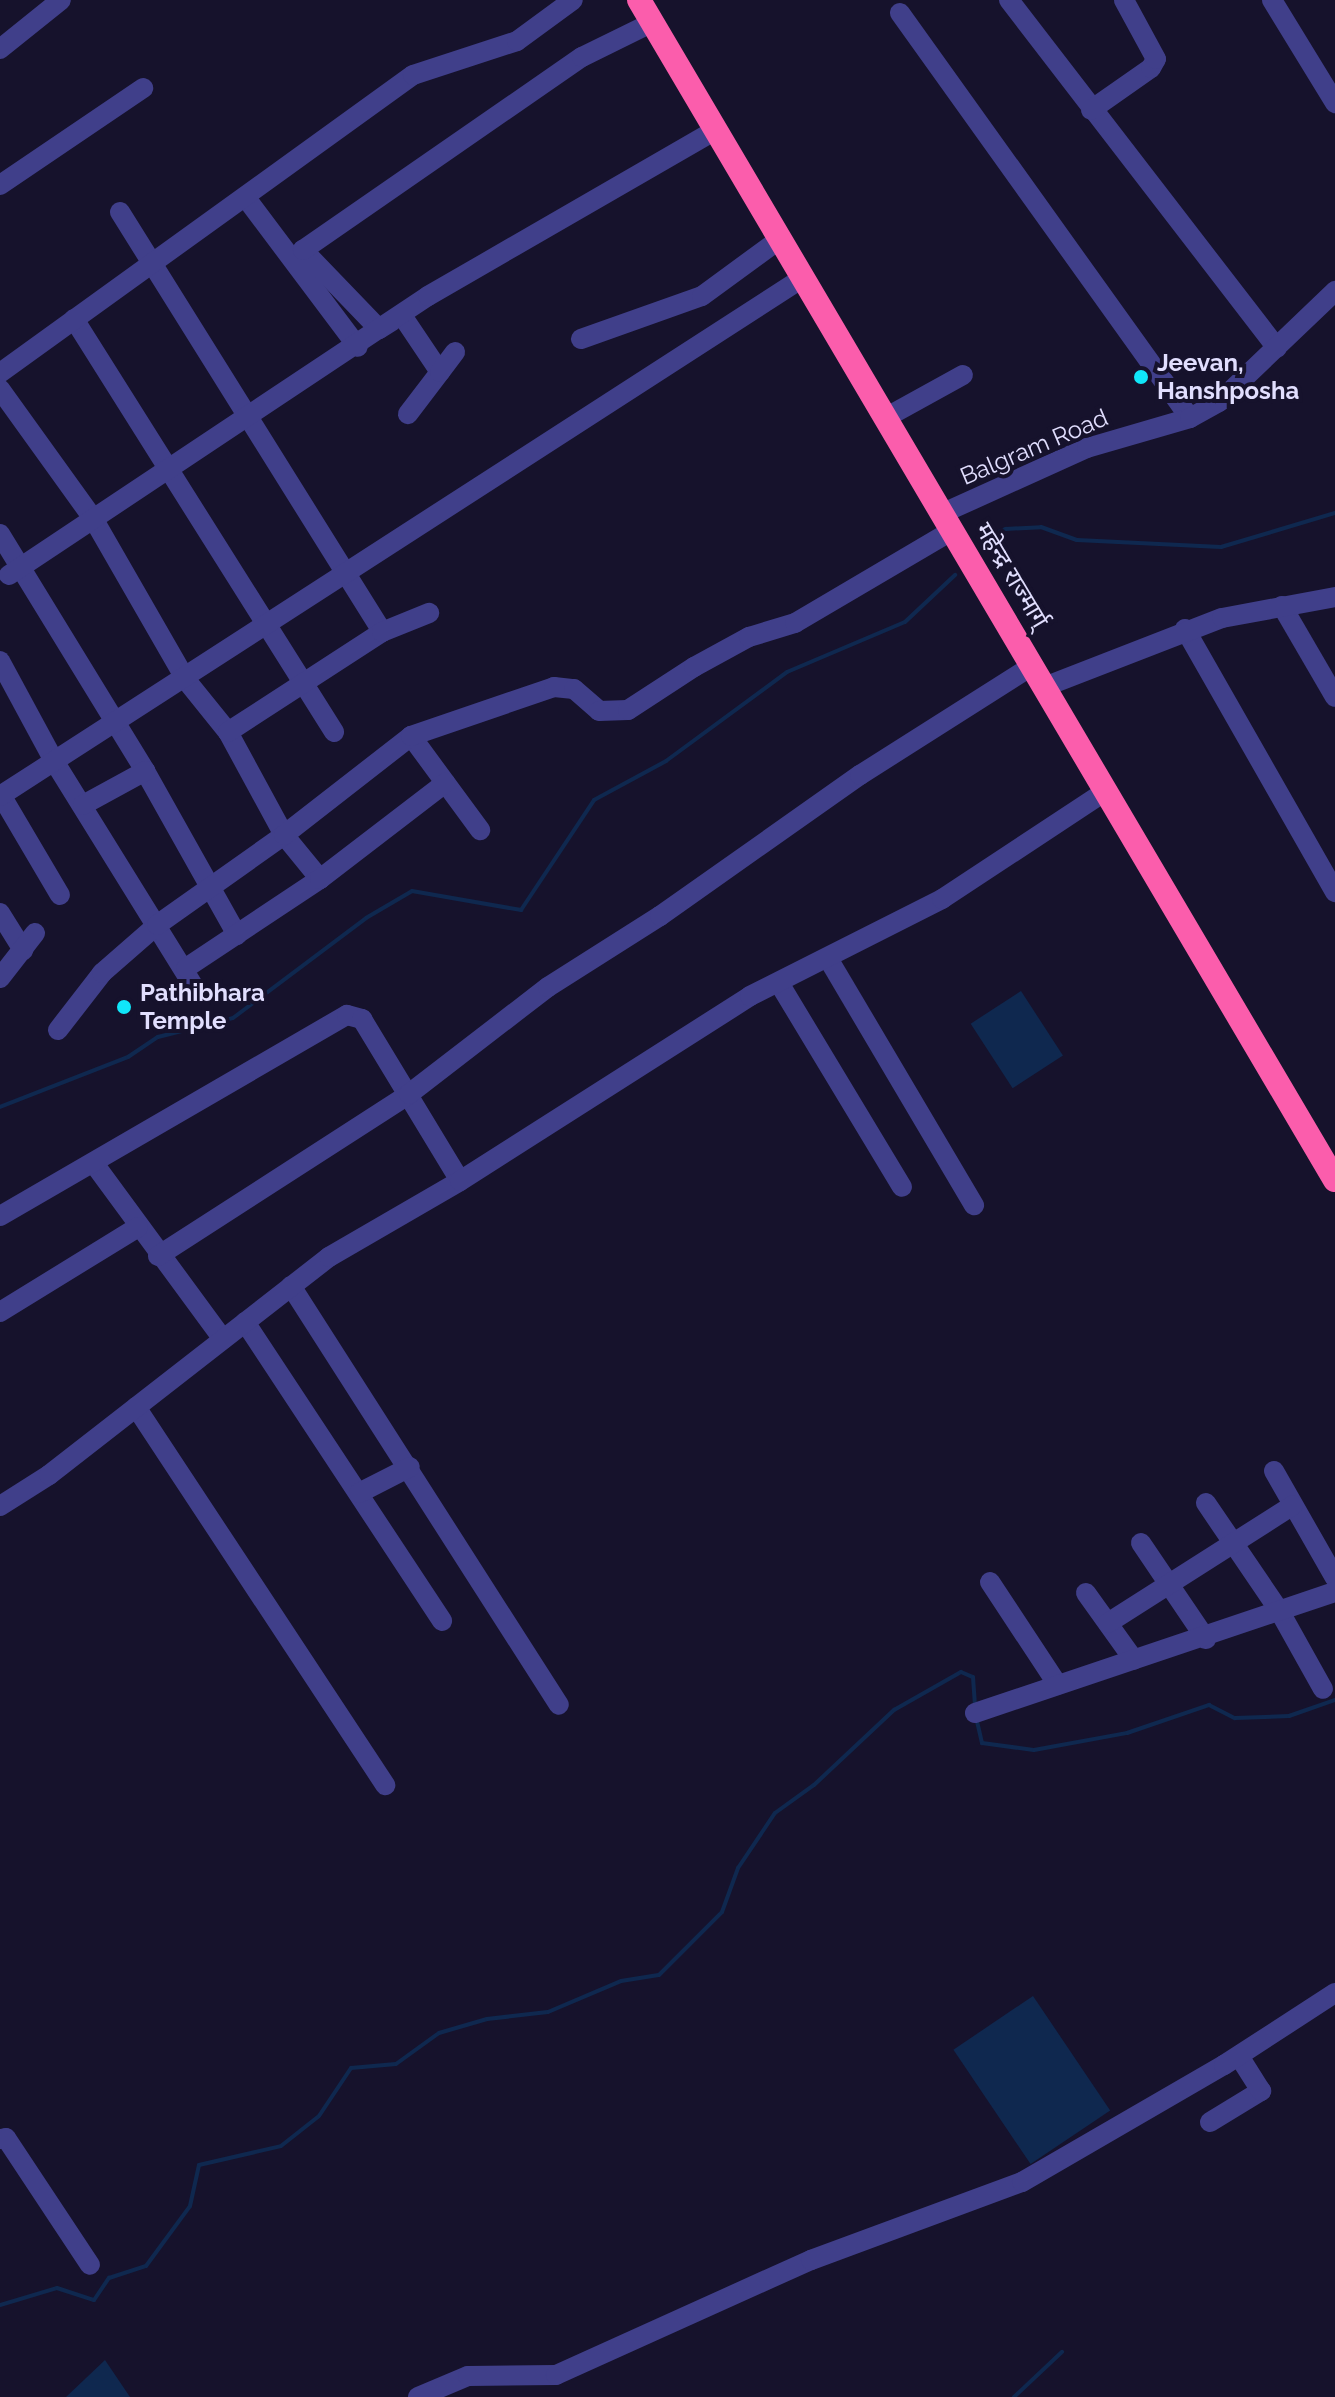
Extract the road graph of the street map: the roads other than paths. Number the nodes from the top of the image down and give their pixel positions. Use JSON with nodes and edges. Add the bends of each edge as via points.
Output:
{"nodes":[{"id":1,"x":61,"y":0,"type":"edge"},
{"id":2,"x":573,"y":0,"type":"edge"},
{"id":3,"x":639,"y":0,"type":"edge"},
{"id":4,"x":1009,"y":0,"type":"edge"},
{"id":5,"x":1124,"y":0,"type":"edge"},
{"id":6,"x":1272,"y":0,"type":"edge"},
{"id":7,"x":900,"y":13,"type":"dead end"},
{"id":8,"x":653,"y":22,"type":"junction"},
{"id":9,"x":0,"y":49,"type":"edge"},
{"id":10,"x":143,"y":88,"type":"dead end"},
{"id":11,"x":1335,"y":103,"type":"edge"},
{"id":12,"x":1091,"y":110,"type":"junction"},
{"id":13,"x":715,"y":130,"type":"junction"},
{"id":14,"x":0,"y":185,"type":"edge"},
{"id":15,"x":246,"y":198,"type":"junction"},
{"id":16,"x":120,"y":212,"type":"dead end"},
{"id":17,"x":780,"y":239,"type":"junction"},
{"id":18,"x":152,"y":265,"type":"junction"},
{"id":19,"x":801,"y":279,"type":"junction"},
{"id":20,"x":1335,"y":291,"type":"edge"},
{"id":21,"x":428,"y":296,"type":"junction"},
{"id":22,"x":403,"y":317,"type":"junction"},
{"id":23,"x":74,"y":319,"type":"junction"},
{"id":24,"x":581,"y":339,"type":"dead end"},
{"id":25,"x":358,"y":347,"type":"junction"},
{"id":26,"x":1277,"y":348,"type":"junction"},
{"id":27,"x":455,"y":352,"type":"dead end"},
{"id":28,"x":440,"y":372,"type":"junction"},
{"id":29,"x":0,"y":373,"type":"edge"},
{"id":30,"x":963,"y":375,"type":"dead end"},
{"id":31,"x":0,"y":389,"type":"edge"},
{"id":32,"x":408,"y":414,"type":"dead end"},
{"id":33,"x":885,"y":418,"type":"junction"},
{"id":34,"x":1190,"y":418,"type":"junction"},
{"id":35,"x":246,"y":419,"type":"junction"},
{"id":36,"x":170,"y":469,"type":"junction"},
{"id":37,"x":94,"y":520,"type":"junction"},
{"id":38,"x":948,"y":522,"type":"junction"},
{"id":39,"x":0,"y":534,"type":"edge"},
{"id":40,"x":15,"y":571,"type":"junction"},
{"id":41,"x":344,"y":578,"type":"junction"},
{"id":42,"x":1335,"y":597,"type":"edge"},
{"id":43,"x":1282,"y":606,"type":"junction"},
{"id":44,"x":429,"y":613,"type":"dead end"},
{"id":45,"x":266,"y":629,"type":"junction"},
{"id":46,"x":1185,"y":629,"type":"junction"},
{"id":47,"x":382,"y":632,"type":"junction"},
{"id":48,"x":0,"y":661,"type":"edge"},
{"id":49,"x":1038,"y":676,"type":"junction"},
{"id":50,"x":186,"y":680,"type":"junction"},
{"id":51,"x":303,"y":685,"type":"junction"},
{"id":52,"x":1335,"y":697,"type":"edge"},
{"id":53,"x":114,"y":723,"type":"junction"},
{"id":54,"x":228,"y":732,"type":"junction"},
{"id":55,"x":334,"y":732,"type":"dead end"},
{"id":56,"x":411,"y":736,"type":"junction"},
{"id":57,"x":54,"y":761,"type":"junction"},
{"id":58,"x":145,"y":771,"type":"junction"},
{"id":59,"x":445,"y":783,"type":"junction"},
{"id":60,"x":1103,"y":793,"type":"junction"},
{"id":61,"x":1,"y":796,"type":"edge"},
{"id":62,"x":83,"y":805,"type":"junction"},
{"id":63,"x":480,"y":830,"type":"dead end"},
{"id":64,"x":284,"y":835,"type":"junction"},
{"id":65,"x":320,"y":879,"type":"junction"},
{"id":66,"x":208,"y":890,"type":"junction"},
{"id":67,"x":1335,"y":892,"type":"edge"},
{"id":68,"x":60,"y":895,"type":"dead end"},
{"id":69,"x":0,"y":913,"type":"edge"},
{"id":70,"x":157,"y":925,"type":"junction"},
{"id":71,"x":237,"y":935,"type":"junction"},
{"id":72,"x":829,"y":960,"type":"junction"},
{"id":73,"x":0,"y":978,"type":"edge"},
{"id":74,"x":779,"y":983,"type":"junction"},
{"id":75,"x":58,"y":1030,"type":"dead end"},
{"id":76,"x":409,"y":1094,"type":"junction"},
{"id":77,"x":95,"y":1165,"type":"junction"},
{"id":78,"x":1335,"y":1180,"type":"edge"},
{"id":79,"x":460,"y":1181,"type":"junction"},
{"id":80,"x":902,"y":1187,"type":"dead end"},
{"id":81,"x":974,"y":1205,"type":"dead end"},
{"id":82,"x":0,"y":1216,"type":"edge"},
{"id":83,"x":138,"y":1227,"type":"junction"},
{"id":84,"x":158,"y":1256,"type":"junction"},
{"id":85,"x":291,"y":1286,"type":"junction"},
{"id":86,"x":0,"y":1312,"type":"edge"},
{"id":87,"x":245,"y":1322,"type":"junction"},
{"id":88,"x":223,"y":1339,"type":"junction"},
{"id":89,"x":136,"y":1407,"type":"junction"},
{"id":90,"x":410,"y":1467,"type":"junction"},
{"id":91,"x":1274,"y":1471,"type":"dead end"},
{"id":92,"x":359,"y":1493,"type":"junction"},
{"id":93,"x":1206,"y":1503,"type":"dead end"},
{"id":94,"x":1293,"y":1505,"type":"junction"},
{"id":95,"x":0,"y":1506,"type":"edge"},
{"id":96,"x":1141,"y":1543,"type":"dead end"},
{"id":97,"x":1233,"y":1544,"type":"junction"},
{"id":98,"x":1335,"y":1578,"type":"edge"},
{"id":99,"x":990,"y":1582,"type":"dead end"},
{"id":100,"x":1169,"y":1584,"type":"junction"},
{"id":101,"x":1335,"y":1592,"type":"edge"},
{"id":102,"x":1086,"y":1593,"type":"dead end"},
{"id":103,"x":1280,"y":1612,"type":"junction"},
{"id":104,"x":442,"y":1621,"type":"dead end"},
{"id":105,"x":1108,"y":1623,"type":"junction"},
{"id":106,"x":1206,"y":1639,"type":"junction"},
{"id":107,"x":1134,"y":1660,"type":"junction"},
{"id":108,"x":1058,"y":1685,"type":"junction"},
{"id":109,"x":1323,"y":1689,"type":"dead end"},
{"id":110,"x":559,"y":1705,"type":"dead end"},
{"id":111,"x":975,"y":1713,"type":"dead end"},
{"id":112,"x":385,"y":1785,"type":"dead end"},
{"id":113,"x":1335,"y":1993,"type":"edge"},
{"id":114,"x":1239,"y":2056,"type":"junction"},
{"id":115,"x":1210,"y":2122,"type":"dead end"},
{"id":116,"x":0,"y":2139,"type":"edge"},
{"id":117,"x":90,"y":2265,"type":"dead end"},
{"id":118,"x":418,"y":2397,"type":"edge"}],
"edges":[{"from":1,"to":9,"type":"street"},
{"from":2,"to":15,"type":"street","via":[[517,41],[413,75]]},
{"from":3,"to":8,"type":"highway","name":"महेन्द्र राज्मार्ग्"},
{"from":4,"to":12,"type":"street"},
{"from":5,"to":12,"type":"street","via":[[1153,44],[1156,59]]},
{"from":6,"to":11,"type":"street"},
{"from":7,"to":34,"type":"street"},
{"from":8,"to":13,"type":"highway","name":"महेन्द्र राज्मार्ग्"},
{"from":8,"to":21,"type":"street","via":[[582,57],[303,250],[379,329]]},
{"from":10,"to":14,"type":"street"},
{"from":12,"to":26,"type":"street"},
{"from":13,"to":17,"type":"highway","name":"महेन्द्र राज्मार्ग्"},
{"from":13,"to":21,"type":"street"},
{"from":15,"to":18,"type":"street"},
{"from":15,"to":25,"type":"street"},
{"from":16,"to":18,"type":"street"},
{"from":17,"to":19,"type":"highway","name":"महेन्द्र राज्मार्ग्"},
{"from":17,"to":24,"type":"street","via":[[702,296]]},
{"from":18,"to":23,"type":"street"},
{"from":18,"to":35,"type":"street"},
{"from":19,"to":33,"type":"highway","name":"महेन्द्र राज्मार्ग्"},
{"from":19,"to":41,"type":"street"},
{"from":20,"to":26,"type":"street","name":"Balgram Road"},
{"from":21,"to":22,"type":"street"},
{"from":22,"to":25,"type":"street"},
{"from":22,"to":28,"type":"street"},
{"from":23,"to":29,"type":"street"},
{"from":23,"to":36,"type":"street"},
{"from":25,"to":35,"type":"street"},
{"from":26,"to":34,"type":"street","name":"Balgram Road","via":[[1219,402]]},
{"from":27,"to":28,"type":"street"},
{"from":28,"to":32,"type":"street"},
{"from":30,"to":33,"type":"street"},
{"from":31,"to":37,"type":"street"},
{"from":33,"to":38,"type":"highway","name":"महेन्द्र राज्मार्ग्"},
{"from":34,"to":38,"type":"street","name":"Balgram Road","via":[[1087,448]]},
{"from":35,"to":36,"type":"street"},
{"from":35,"to":41,"type":"street"},
{"from":36,"to":37,"type":"street"},
{"from":36,"to":45,"type":"street"},
{"from":37,"to":40,"type":"street"},
{"from":37,"to":50,"type":"street"},
{"from":38,"to":49,"type":"highway","name":"महेन्द्र राज्मार्ग्"},
{"from":38,"to":56,"type":"street","name":"Balgram Road","via":[[795,623],[749,637],[628,710],[599,711],[574,689],[554,687]]},
{"from":39,"to":40,"type":"street"},
{"from":40,"to":53,"type":"street"},
{"from":41,"to":45,"type":"street"},
{"from":41,"to":47,"type":"street"},
{"from":42,"to":43,"type":"street"},
{"from":43,"to":46,"type":"street"},
{"from":43,"to":52,"type":"street"},
{"from":44,"to":47,"type":"street"},
{"from":45,"to":50,"type":"street"},
{"from":45,"to":51,"type":"street"},
{"from":46,"to":49,"type":"street"},
{"from":46,"to":67,"type":"street"},
{"from":47,"to":51,"type":"street"},
{"from":48,"to":57,"type":"street"},
{"from":49,"to":60,"type":"highway","name":"महेन्द्र राज्मार्ग्"},
{"from":49,"to":76,"type":"street","via":[[848,783],[660,916],[548,987]]},
{"from":50,"to":53,"type":"street"},
{"from":50,"to":54,"type":"street"},
{"from":51,"to":54,"type":"street"},
{"from":51,"to":55,"type":"street"},
{"from":53,"to":57,"type":"street"},
{"from":53,"to":58,"type":"street"},
{"from":54,"to":64,"type":"street"},
{"from":56,"to":59,"type":"street"},
{"from":56,"to":64,"type":"street","name":"Balgram Road"},
{"from":57,"to":61,"type":"street"},
{"from":57,"to":62,"type":"street"},
{"from":58,"to":62,"type":"street"},
{"from":58,"to":66,"type":"street"},
{"from":59,"to":63,"type":"street"},
{"from":59,"to":65,"type":"street"},
{"from":60,"to":72,"type":"street","via":[[942,899]]},
{"from":60,"to":78,"type":"highway","name":"महेन्द्र राज्मार्ग्"},
{"from":61,"to":68,"type":"street"},
{"from":62,"to":70,"type":"street"},
{"from":64,"to":65,"type":"street"},
{"from":64,"to":66,"type":"street","name":"Balgram Road"},
{"from":65,"to":71,"type":"street"},
{"from":66,"to":70,"type":"street","name":"Balgram Road"},
{"from":66,"to":71,"type":"street"},
{"from":69,"to":73,"type":"street","via":[[29,941]]},
{"from":70,"to":71,"type":"street","via":[[189,976]]},
{"from":70,"to":75,"type":"street","name":"Balgram Road","via":[[102,973]]},
{"from":72,"to":74,"type":"street"},
{"from":72,"to":81,"type":"street"},
{"from":74,"to":79,"type":"street","via":[[711,1020]]},
{"from":74,"to":80,"type":"street"},
{"from":76,"to":77,"type":"street","via":[[362,1019],[347,1015]]},
{"from":76,"to":79,"type":"street"},
{"from":76,"to":84,"type":"street"},
{"from":77,"to":82,"type":"street"},
{"from":77,"to":83,"type":"street"},
{"from":79,"to":85,"type":"street","via":[[329,1257]]},
{"from":83,"to":84,"type":"street"},
{"from":83,"to":86,"type":"street"},
{"from":84,"to":88,"type":"street"},
{"from":85,"to":87,"type":"street"},
{"from":85,"to":90,"type":"street"},
{"from":87,"to":88,"type":"street"},
{"from":87,"to":92,"type":"street"},
{"from":88,"to":89,"type":"street"},
{"from":89,"to":95,"type":"street"},
{"from":89,"to":112,"type":"street"},
{"from":90,"to":92,"type":"street"},
{"from":90,"to":110,"type":"street"},
{"from":91,"to":94,"type":"street"},
{"from":92,"to":104,"type":"street"},
{"from":93,"to":97,"type":"street"},
{"from":94,"to":97,"type":"street"},
{"from":94,"to":98,"type":"street"},
{"from":96,"to":100,"type":"street"},
{"from":97,"to":100,"type":"street"},
{"from":97,"to":103,"type":"street"},
{"from":99,"to":108,"type":"street"},
{"from":100,"to":105,"type":"street"},
{"from":100,"to":106,"type":"street"},
{"from":101,"to":103,"type":"street"},
{"from":102,"to":105,"type":"street"},
{"from":103,"to":106,"type":"street"},
{"from":103,"to":109,"type":"street"},
{"from":105,"to":107,"type":"street"},
{"from":106,"to":107,"type":"street"},
{"from":107,"to":108,"type":"street"},
{"from":108,"to":111,"type":"street"},
{"from":113,"to":114,"type":"street"},
{"from":114,"to":115,"type":"street","via":[[1261,2091]]},
{"from":114,"to":118,"type":"street","via":[[1143,2119],[1022,2182],[811,2260],[556,2375],[468,2376]]},
{"from":116,"to":117,"type":"street","via":[[6,2138]]}]}
